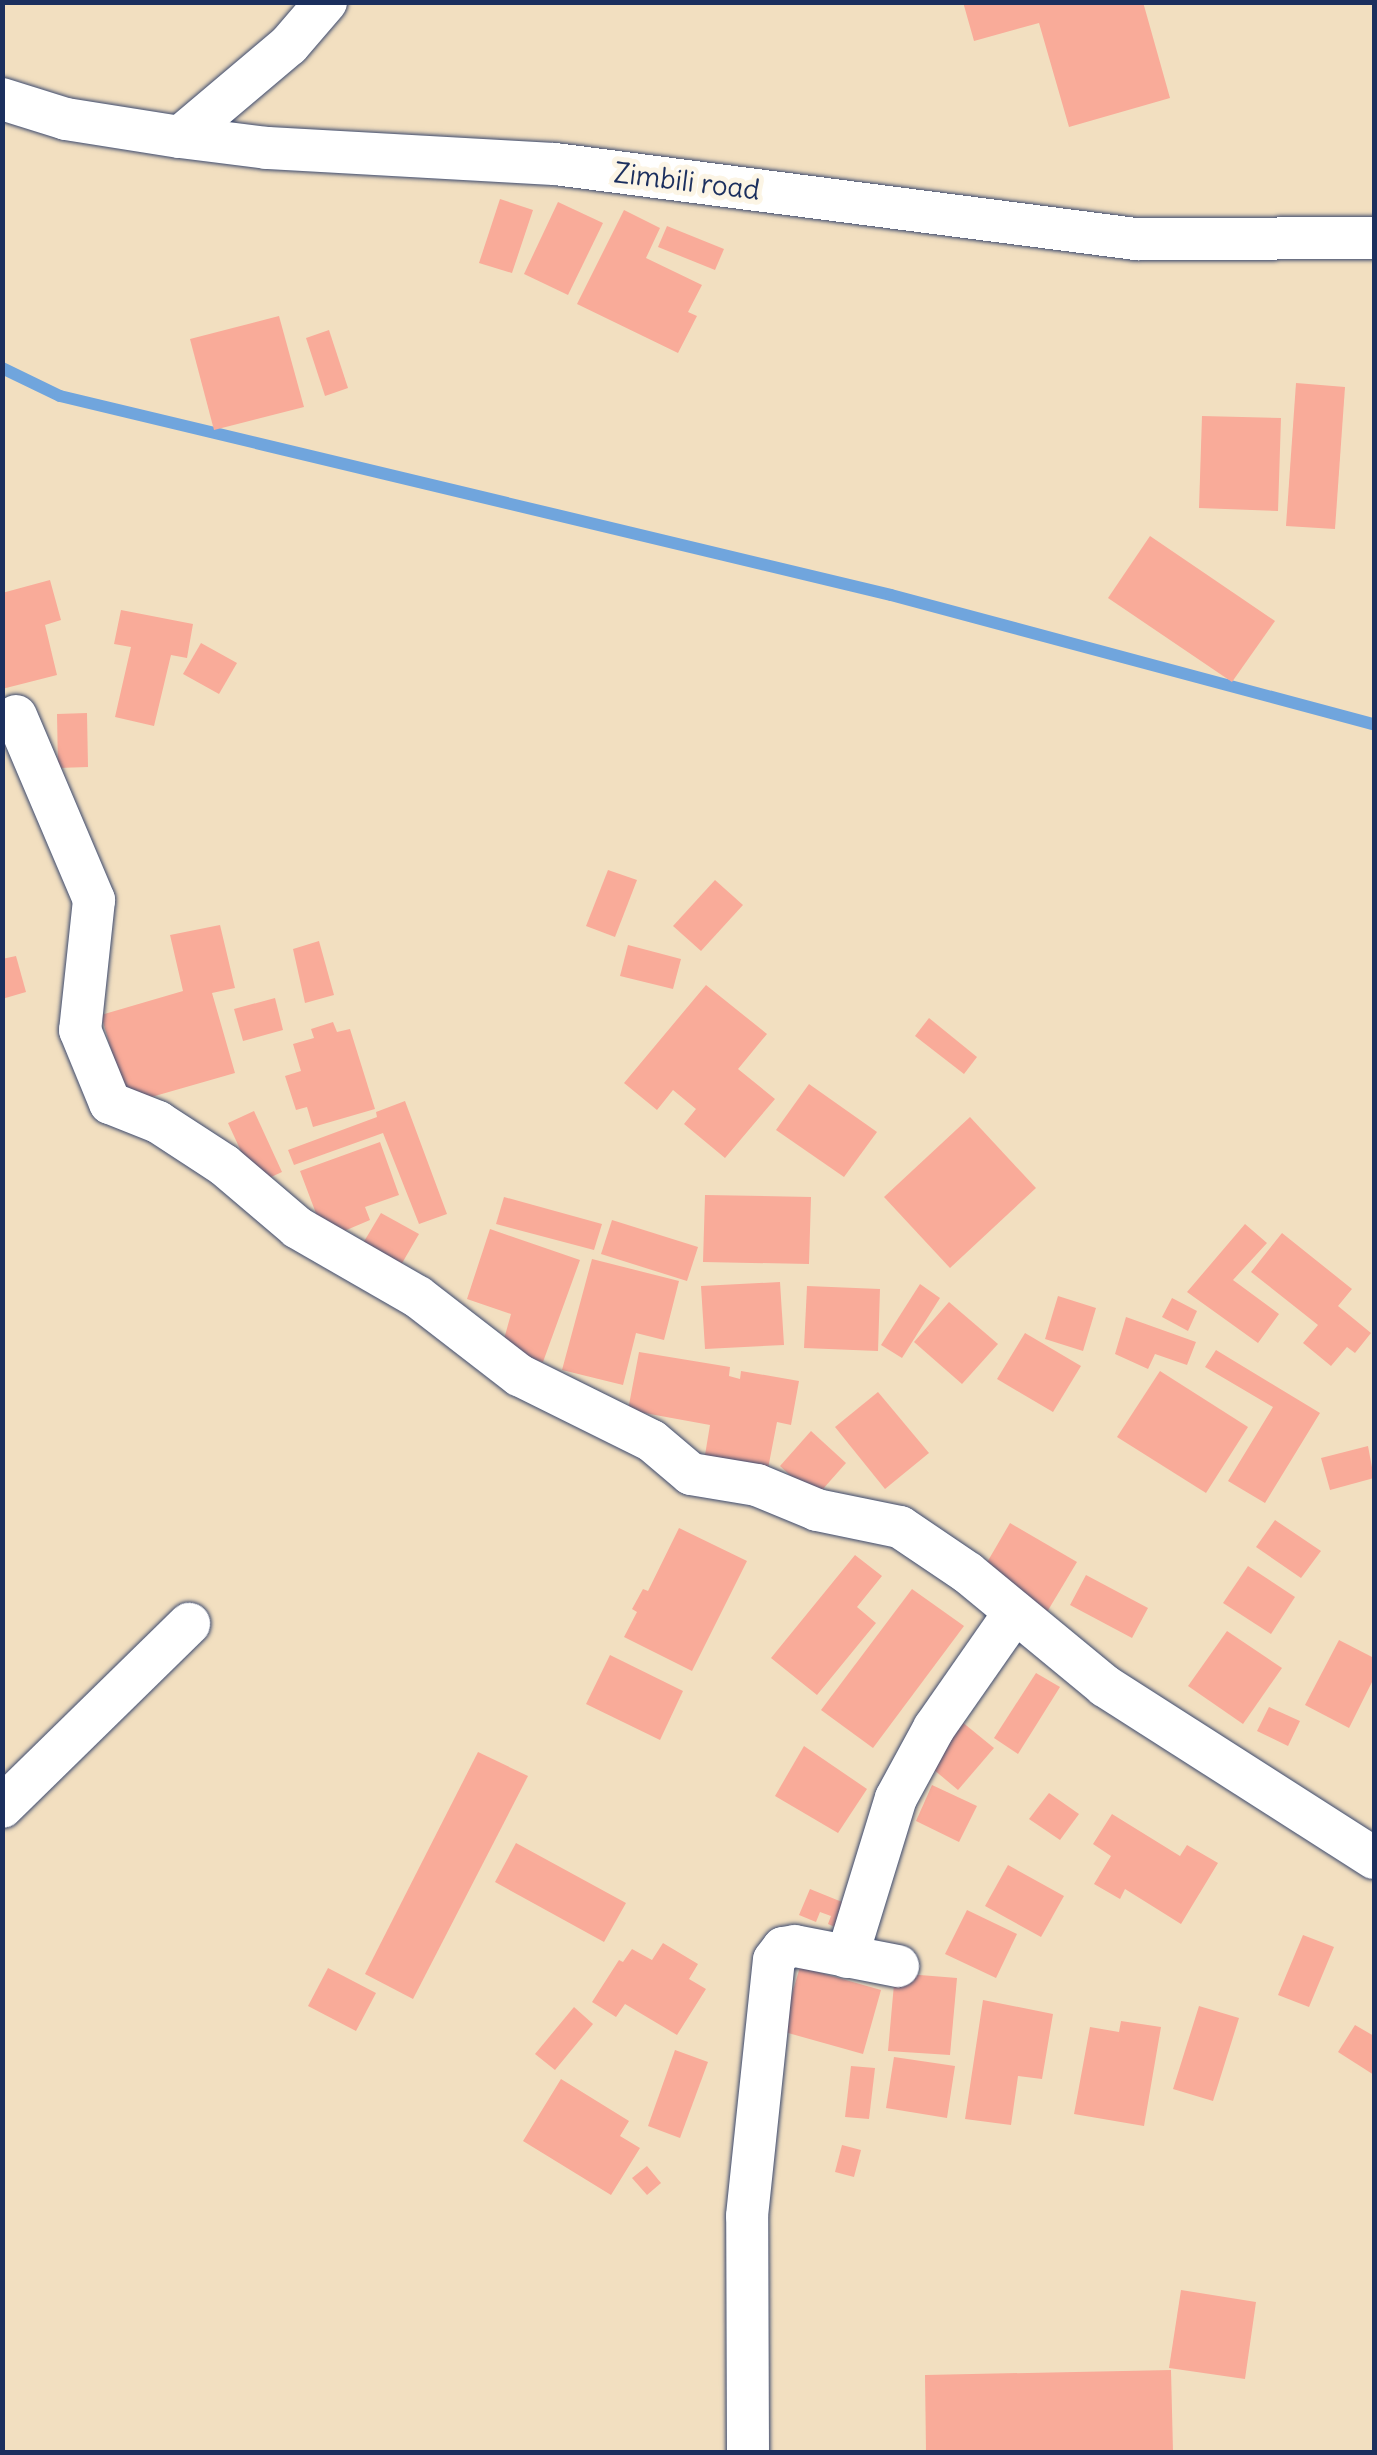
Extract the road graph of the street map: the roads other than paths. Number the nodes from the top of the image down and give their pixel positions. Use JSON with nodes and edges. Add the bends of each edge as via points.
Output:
{"nodes":[{"id":1,"x":326,"y":2,"type":"edge"},
{"id":2,"x":2,"y":99,"type":"edge"},
{"id":3,"x":180,"y":137,"type":"junction"},
{"id":4,"x":1374,"y":238,"type":"edge"},
{"id":5,"x":16,"y":716,"type":"dead end"},
{"id":6,"x":1015,"y":1612,"type":"junction"},
{"id":7,"x":188,"y":1624,"type":"dead end"},
{"id":8,"x":2,"y":1807,"type":"edge"},
{"id":9,"x":1374,"y":1858,"type":"edge"},
{"id":10,"x":847,"y":1957,"type":"junction"},
{"id":11,"x":898,"y":1966,"type":"dead end"},
{"id":12,"x":748,"y":2452,"type":"edge"}],
"edges":[{"from":1,"to":3,"type":"street","via":[[288,45]]},
{"from":2,"to":3,"type":"street","name":"Zimbili road","via":[[66,120]]},
{"from":3,"to":4,"type":"street","name":"Zimbili road","via":[[555,164],[1136,239]]},
{"from":5,"to":6,"type":"street","via":[[94,900],[80,1030],[110,1103],[158,1122],[224,1165],[298,1228],[418,1298],[519,1376],[652,1441],[691,1474],[757,1485],[817,1510],[900,1528]]},
{"from":6,"to":9,"type":"street","via":[[1105,1686]]},
{"from":6,"to":10,"type":"street","via":[[934,1728],[896,1798]]},
{"from":7,"to":8,"type":"street"},
{"from":10,"to":11,"type":"street"},
{"from":10,"to":12,"type":"street","via":[[794,1946],[783,1948],[772,1970],[747,2216]]}]}
